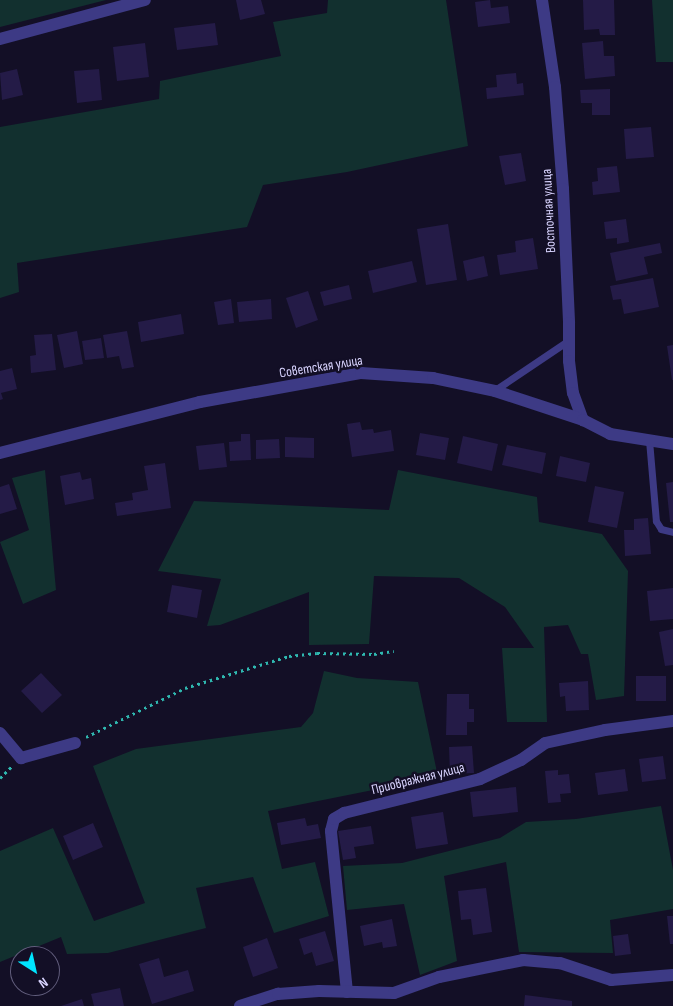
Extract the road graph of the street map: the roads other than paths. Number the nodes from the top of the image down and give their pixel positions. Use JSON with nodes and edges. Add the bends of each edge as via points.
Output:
{"nodes":[{"id":1,"x":145,"y":0,"type":"edge"},
{"id":2,"x":542,"y":0,"type":"edge"},
{"id":3,"x":0,"y":39,"type":"edge"},
{"id":4,"x":569,"y":340,"type":"junction"},
{"id":5,"x":495,"y":391,"type":"junction"},
{"id":6,"x":583,"y":420,"type":"junction"},
{"id":7,"x":649,"y":440,"type":"junction"},
{"id":8,"x":673,"y":444,"type":"edge"},
{"id":9,"x":0,"y":453,"type":"edge"},
{"id":10,"x":673,"y":532,"type":"edge"},
{"id":11,"x":673,"y":721,"type":"edge"},
{"id":12,"x":0,"y":733,"type":"edge"},
{"id":13,"x":75,"y":742,"type":"road end"},
{"id":14,"x":673,"y":975,"type":"edge"},
{"id":15,"x":346,"y":992,"type":"junction"},
{"id":16,"x":240,"y":1006,"type":"edge"}],
"edges":[{"from":1,"to":3,"type":"street"},
{"from":2,"to":4,"type":"street","name":"Восточная улица","via":[[555,87]]},
{"from":4,"to":5,"type":"lane"},
{"from":4,"to":6,"type":"street","name":"Восточная улица","via":[[573,393]]},
{"from":5,"to":6,"type":"street","name":"Советская улица"},
{"from":5,"to":9,"type":"street","name":"Советская улица","via":[[433,378],[360,373],[200,402]]},
{"from":6,"to":7,"type":"street","name":"Советская улица","via":[[610,434]]},
{"from":7,"to":8,"type":"street","name":"Советская улица"},
{"from":7,"to":10,"type":"lane","via":[[656,521],[661,529]]},
{"from":11,"to":15,"type":"street","name":"Приовражная улица","via":[[605,730],[545,743],[521,760],[480,779],[344,813],[334,819],[331,831]]},
{"from":12,"to":13,"type":"street","via":[[21,758]]},
{"from":14,"to":15,"type":"street","via":[[611,980],[560,963],[523,960],[439,977],[394,993]]},
{"from":15,"to":16,"type":"street","via":[[278,994]]}]}
